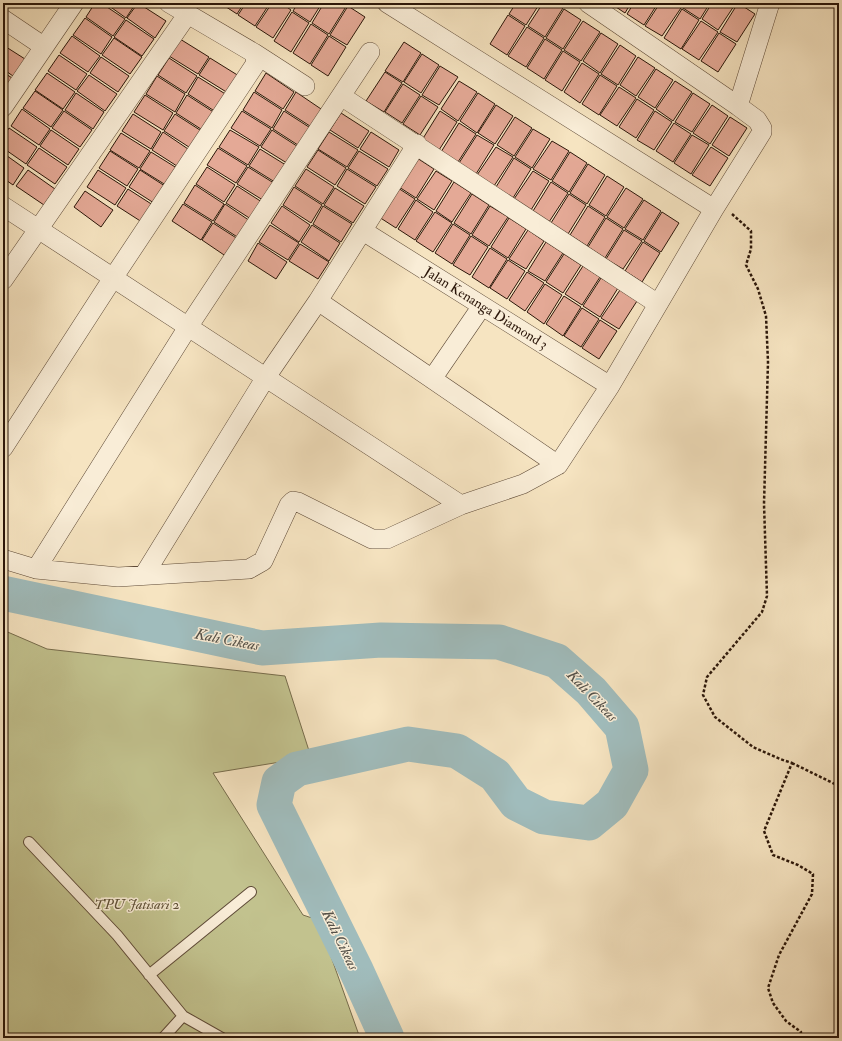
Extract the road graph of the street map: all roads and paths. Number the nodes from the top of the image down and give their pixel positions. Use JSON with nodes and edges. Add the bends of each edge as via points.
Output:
{"nodes":[{"id":1,"x":74,"y":3,"type":"edge"},
{"id":2,"x":169,"y":3,"type":"edge"},
{"id":3,"x":588,"y":3,"type":"edge"},
{"id":4,"x":395,"y":5,"type":"edge"},
{"id":5,"x":767,"y":5,"type":"edge"},
{"id":6,"x":187,"y":15,"type":"junction"},
{"id":7,"x":3,"y":19,"type":"edge"},
{"id":8,"x":43,"y":46,"type":"junction"},
{"id":9,"x":370,"y":52,"type":"dead end"},
{"id":10,"x":254,"y":53,"type":"junction"},
{"id":11,"x":305,"y":86,"type":"dead end"},
{"id":12,"x":341,"y":96,"type":"junction"},
{"id":13,"x":738,"y":106,"type":"junction"},
{"id":14,"x":3,"y":107,"type":"edge"},
{"id":15,"x":417,"y":144,"type":"junction"},
{"id":16,"x":716,"y":205,"type":"junction"},
{"id":17,"x":3,"y":206,"type":"edge"},
{"id":18,"x":38,"y":228,"type":"junction"},
{"id":19,"x":363,"y":231,"type":"junction"},
{"id":20,"x":113,"y":278,"type":"junction"},
{"id":21,"x":3,"y":280,"type":"edge"},
{"id":22,"x":318,"y":301,"type":"junction"},
{"id":23,"x":658,"y":304,"type":"junction"},
{"id":24,"x":482,"y":306,"type":"junction"},
{"id":25,"x":188,"y":327,"type":"junction"},
{"id":26,"x":266,"y":378,"type":"junction"},
{"id":27,"x":432,"y":379,"type":"junction"},
{"id":28,"x":610,"y":386,"type":"junction"},
{"id":29,"x":3,"y":448,"type":"edge"},
{"id":30,"x":558,"y":465,"type":"junction"},
{"id":31,"x":461,"y":505,"type":"junction"},
{"id":32,"x":3,"y":559,"type":"edge"},
{"id":33,"x":36,"y":569,"type":"junction"},
{"id":34,"x":144,"y":575,"type":"junction"},
{"id":35,"x":792,"y":763,"type":"junction"},
{"id":36,"x":839,"y":786,"type":"edge"},
{"id":37,"x":29,"y":842,"type":"dead end"},
{"id":38,"x":251,"y":892,"type":"dead end"},
{"id":39,"x":149,"y":974,"type":"junction"},
{"id":40,"x":183,"y":1016,"type":"junction"},
{"id":41,"x":163,"y":1038,"type":"edge"},
{"id":42,"x":222,"y":1038,"type":"edge"},
{"id":43,"x":799,"y":1038,"type":"edge"}],
"edges":[{"from":1,"to":8,"type":"street"},
{"from":2,"to":6,"type":"street"},
{"from":3,"to":13,"type":"street"},
{"from":4,"to":16,"type":"street"},
{"from":5,"to":13,"type":"street"},
{"from":6,"to":10,"type":"street"},
{"from":6,"to":18,"type":"street"},
{"from":7,"to":8,"type":"street"},
{"from":8,"to":14,"type":"street"},
{"from":9,"to":12,"type":"street"},
{"from":10,"to":11,"type":"street"},
{"from":10,"to":20,"type":"street","via":[[254,69]]},
{"from":12,"to":15,"type":"street"},
{"from":12,"to":25,"type":"street"},
{"from":13,"to":16,"type":"street","via":[[761,124],[762,132]]},
{"from":15,"to":19,"type":"street"},
{"from":15,"to":23,"type":"street"},
{"from":16,"to":23,"type":"street"},
{"from":16,"to":35,"type":"path","via":[[751,231],[751,249],[746,265],[758,289],[766,316],[768,362],[764,504],[767,596],[762,612],[707,677],[702,695],[715,717],[753,747]]},
{"from":17,"to":18,"type":"street"},
{"from":18,"to":20,"type":"street"},
{"from":18,"to":21,"type":"street"},
{"from":19,"to":22,"type":"street"},
{"from":19,"to":24,"type":"street","name":"Jalan Kenanga Diamond 3"},
{"from":20,"to":25,"type":"street"},
{"from":20,"to":29,"type":"street"},
{"from":22,"to":26,"type":"street"},
{"from":22,"to":27,"type":"street"},
{"from":23,"to":28,"type":"street"},
{"from":24,"to":27,"type":"street"},
{"from":24,"to":28,"type":"street","name":"Jalan Kenanga Diamond 3"},
{"from":25,"to":26,"type":"street"},
{"from":25,"to":33,"type":"street"},
{"from":26,"to":31,"type":"street"},
{"from":26,"to":34,"type":"street"},
{"from":27,"to":30,"type":"street"},
{"from":28,"to":30,"type":"street"},
{"from":30,"to":31,"type":"street","via":[[523,484]]},
{"from":31,"to":34,"type":"street","via":[[387,539],[376,540],[298,502],[293,502],[289,505],[263,561],[256,566],[249,569]]},
{"from":32,"to":33,"type":"street"},
{"from":33,"to":34,"type":"street","via":[[118,576]]},
{"from":35,"to":36,"type":"path"},
{"from":35,"to":43,"type":"path","via":[[764,831],[773,855],[813,874],[812,894],[779,955],[768,988],[773,1003],[786,1021],[801,1032]]},
{"from":37,"to":39,"type":"lane","via":[[117,935]]},
{"from":38,"to":39,"type":"lane"},
{"from":39,"to":40,"type":"lane"},
{"from":40,"to":41,"type":"lane"},
{"from":40,"to":42,"type":"lane"}]}
